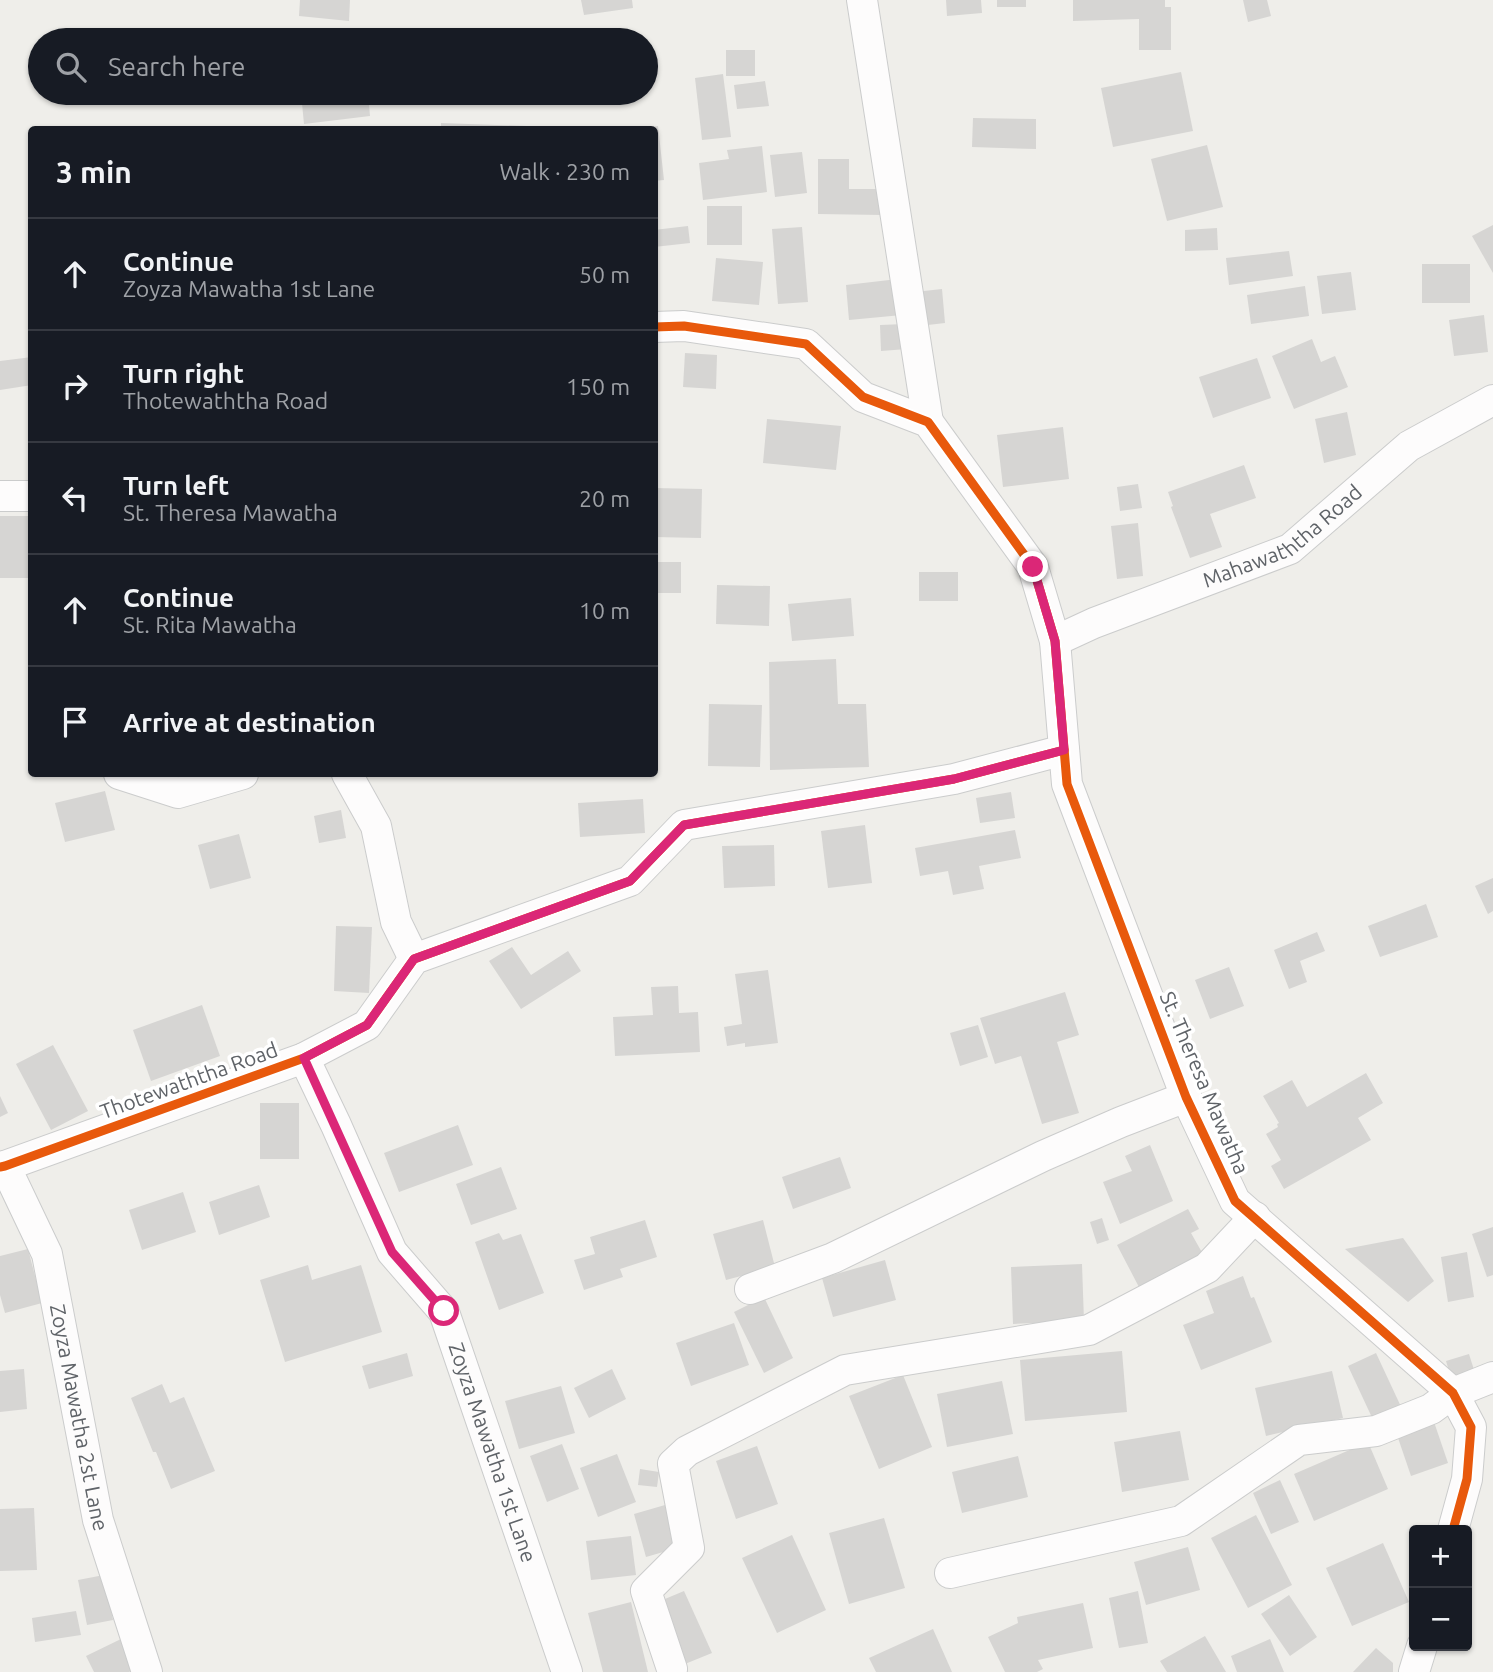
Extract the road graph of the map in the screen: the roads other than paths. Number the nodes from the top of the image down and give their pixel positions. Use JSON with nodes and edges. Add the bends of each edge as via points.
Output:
{"nodes":[{"id":1,"x":862,"y":0,"type":"edge"},
{"id":2,"x":658,"y":327,"type":"edge"},
{"id":3,"x":1493,"y":400,"type":"edge"},
{"id":4,"x":928,"y":422,"type":"junction"},
{"id":5,"x":0,"y":496,"type":"edge"},
{"id":6,"x":28,"y":496,"type":"edge"},
{"id":7,"x":1055,"y":641,"type":"junction"},
{"id":8,"x":1064,"y":750,"type":"junction"},
{"id":9,"x":128,"y":777,"type":"edge"},
{"id":10,"x":233,"y":777,"type":"edge"},
{"id":11,"x":349,"y":777,"type":"edge"},
{"id":12,"x":414,"y":959,"type":"junction"},
{"id":13,"x":304,"y":1058,"type":"junction"},
{"id":14,"x":1186,"y":1097,"type":"junction"},
{"id":15,"x":3,"y":1166,"type":"edge"},
{"id":16,"x":1255,"y":1217,"type":"junction"},
{"id":17,"x":750,"y":1289,"type":"dead end"},
{"id":18,"x":1493,"y":1377,"type":"edge"},
{"id":19,"x":1453,"y":1393,"type":"junction"},
{"id":20,"x":1454,"y":1525,"type":"edge"},
{"id":21,"x":950,"y":1573,"type":"dead end"},
{"id":22,"x":1420,"y":1651,"type":"edge"},
{"id":23,"x":672,"y":1670,"type":"dead end"},
{"id":24,"x":147,"y":1672,"type":"edge"},
{"id":25,"x":567,"y":1672,"type":"edge"},
{"id":26,"x":1414,"y":1672,"type":"edge"}],
"edges":[{"from":1,"to":4,"type":"street"},
{"from":2,"to":4,"type":"street","via":[[684,326],[806,344],[863,397]]},
{"from":3,"to":7,"type":"street","name":"Mahawaththa Road","via":[[1409,446],[1290,549]]},
{"from":4,"to":7,"type":"street","name":"St. Theresa Mawatha","via":[[1033,567]]},
{"from":5,"to":6,"type":"street"},
{"from":7,"to":8,"type":"street","name":"St. Theresa Mawatha"},
{"from":8,"to":12,"type":"street","via":[[954,779],[684,825],[630,881]]},
{"from":8,"to":14,"type":"street","name":"St. Theresa Mawatha","via":[[1067,784]]},
{"from":9,"to":10,"type":"street","via":[[178,793]]},
{"from":11,"to":12,"type":"street","via":[[376,826],[396,922]]},
{"from":12,"to":13,"type":"street","name":"Thotewaththa Road","via":[[367,1025]]},
{"from":13,"to":15,"type":"street","name":"Thotewaththa Road"},
{"from":13,"to":25,"type":"street","name":"Zoyza Mawatha 1st Lane","via":[[392,1252],[444,1311]]},
{"from":14,"to":16,"type":"street","name":"St. Theresa Mawatha","via":[[1235,1201]]},
{"from":14,"to":17,"type":"street","via":[[1043,1156],[833,1258]]},
{"from":15,"to":24,"type":"street","name":"Zoyza Mawatha 2st Lane","via":[[47,1254],[98,1520]]},
{"from":16,"to":19,"type":"street","name":"St. Theresa Mawatha"},
{"from":16,"to":23,"type":"street","via":[[1207,1268],[1089,1330],[845,1370],[687,1451],[673,1464],[689,1548],[646,1591]]},
{"from":18,"to":19,"type":"street"},
{"from":19,"to":20,"type":"street","name":"St. Theresa Mawatha","via":[[1471,1427],[1467,1479]]},
{"from":19,"to":21,"type":"street","via":[[1431,1409],[1376,1431],[1299,1440],[1181,1521]]},
{"from":22,"to":26,"type":"street"}]}
